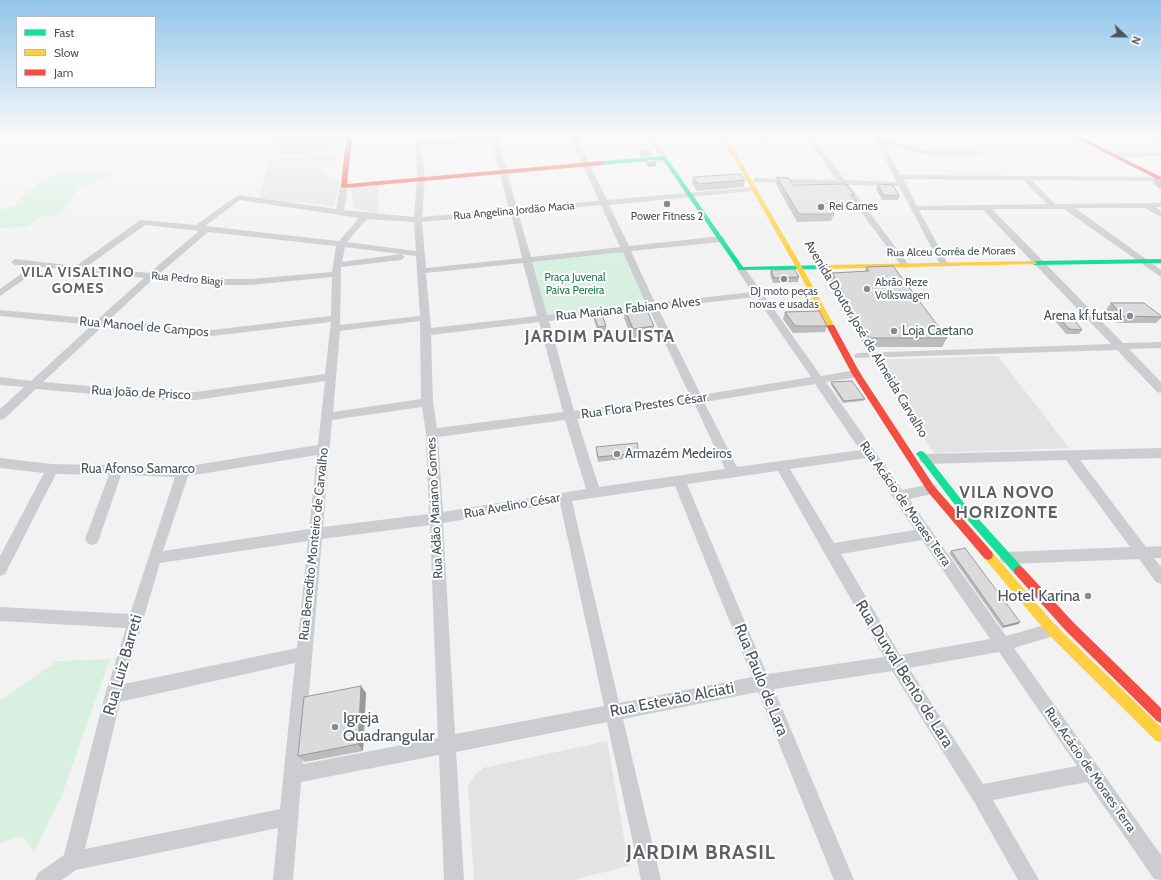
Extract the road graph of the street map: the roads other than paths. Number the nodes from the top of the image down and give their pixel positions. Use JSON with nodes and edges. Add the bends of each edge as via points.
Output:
{"nodes":[{"id":1,"x":345,"y":177,"type":"edge"},
{"id":2,"x":444,"y":177,"type":"edge"},
{"id":3,"x":504,"y":177,"type":"edge"},
{"id":4,"x":592,"y":177,"type":"edge"},
{"id":5,"x":677,"y":177,"type":"edge"},
{"id":6,"x":750,"y":177,"type":"edge"},
{"id":7,"x":751,"y":177,"type":"edge"},
{"id":8,"x":839,"y":177,"type":"edge"},
{"id":9,"x":898,"y":177,"type":"edge"},
{"id":10,"x":1024,"y":177,"type":"edge"},
{"id":11,"x":1029,"y":177,"type":"edge"},
{"id":12,"x":421,"y":179,"type":"junction"},
{"id":13,"x":1161,"y":179,"type":"edge"},
{"id":14,"x":843,"y":183,"type":"junction"},
{"id":15,"x":902,"y":184,"type":"junction"},
{"id":16,"x":755,"y":185,"type":"junction"},
{"id":17,"x":344,"y":186,"type":"junction"},
{"id":18,"x":690,"y":195,"type":"junction"},
{"id":19,"x":604,"y":203,"type":"junction"},
{"id":20,"x":1161,"y":205,"type":"edge"},
{"id":21,"x":1053,"y":206,"type":"junction"},
{"id":22,"x":1066,"y":206,"type":"junction"},
{"id":23,"x":1148,"y":206,"type":"junction"},
{"id":24,"x":985,"y":207,"type":"junction"},
{"id":25,"x":914,"y":208,"type":"junction"},
{"id":26,"x":340,"y":211,"type":"junction"},
{"id":27,"x":513,"y":211,"type":"junction"},
{"id":28,"x":1161,"y":215,"type":"edge"},
{"id":29,"x":365,"y":216,"type":"junction"},
{"id":30,"x":418,"y":220,"type":"junction"},
{"id":31,"x":200,"y":229,"type":"junction"},
{"id":32,"x":721,"y":239,"type":"junction"},
{"id":33,"x":341,"y":244,"type":"junction"},
{"id":34,"x":626,"y":249,"type":"junction"},
{"id":35,"x":396,"y":254,"type":"junction"},
{"id":36,"x":420,"y":254,"type":"junction"},
{"id":37,"x":526,"y":259,"type":"junction"},
{"id":38,"x":1143,"y":261,"type":"junction"},
{"id":39,"x":1161,"y":261,"type":"edge"},
{"id":40,"x":14,"y":262,"type":"dead end"},
{"id":41,"x":1039,"y":263,"type":"junction"},
{"id":42,"x":904,"y":264,"type":"junction"},
{"id":43,"x":944,"y":264,"type":"junction"},
{"id":44,"x":40,"y":265,"type":"junction"},
{"id":45,"x":803,"y":267,"type":"junction"},
{"id":46,"x":77,"y":269,"type":"junction"},
{"id":47,"x":337,"y":269,"type":"junction"},
{"id":48,"x":741,"y":269,"type":"junction"},
{"id":49,"x":421,"y":271,"type":"junction"},
{"id":50,"x":1161,"y":274,"type":"edge"},
{"id":51,"x":151,"y":276,"type":"junction"},
{"id":52,"x":0,"y":293,"type":"edge"},
{"id":53,"x":759,"y":294,"type":"junction"},
{"id":54,"x":652,"y":306,"type":"junction"},
{"id":55,"x":0,"y":313,"type":"edge"},
{"id":56,"x":834,"y":313,"type":"dead end"},
{"id":57,"x":424,"y":318,"type":"junction"},
{"id":58,"x":543,"y":319,"type":"junction"},
{"id":59,"x":99,"y":323,"type":"junction"},
{"id":60,"x":335,"y":324,"type":"junction"},
{"id":61,"x":426,"y":332,"type":"junction"},
{"id":62,"x":1161,"y":345,"type":"edge"},
{"id":63,"x":1120,"y":346,"type":"junction"},
{"id":64,"x":859,"y":356,"type":"dead end"},
{"id":65,"x":856,"y":374,"type":"junction"},
{"id":66,"x":330,"y":377,"type":"junction"},
{"id":67,"x":0,"y":381,"type":"edge"},
{"id":68,"x":819,"y":381,"type":"junction"},
{"id":69,"x":34,"y":385,"type":"junction"},
{"id":70,"x":1161,"y":389,"type":"edge"},
{"id":71,"x":697,"y":399,"type":"junction"},
{"id":72,"x":427,"y":402,"type":"junction"},
{"id":73,"x":0,"y":416,"type":"edge"},
{"id":74,"x":570,"y":416,"type":"junction"},
{"id":75,"x":326,"y":417,"type":"junction"},
{"id":76,"x":432,"y":434,"type":"junction"},
{"id":77,"x":916,"y":447,"type":"dead end"},
{"id":78,"x":323,"y":449,"type":"junction"},
{"id":79,"x":870,"y":453,"type":"junction"},
{"id":80,"x":1161,"y":453,"type":"edge"},
{"id":81,"x":1070,"y":456,"type":"junction"},
{"id":82,"x":925,"y":459,"type":"junction"},
{"id":83,"x":0,"y":463,"type":"edge"},
{"id":84,"x":782,"y":466,"type":"junction"},
{"id":85,"x":52,"y":469,"type":"junction"},
{"id":86,"x":117,"y":470,"type":"junction"},
{"id":87,"x":183,"y":472,"type":"junction"},
{"id":88,"x":733,"y":472,"type":"junction"},
{"id":89,"x":679,"y":480,"type":"junction"},
{"id":90,"x":931,"y":489,"type":"junction"},
{"id":91,"x":594,"y":493,"type":"junction"},
{"id":92,"x":899,"y":496,"type":"junction"},
{"id":93,"x":565,"y":497,"type":"junction"},
{"id":94,"x":436,"y":519,"type":"junction"},
{"id":95,"x":315,"y":534,"type":"junction"},
{"id":96,"x":926,"y":534,"type":"junction"},
{"id":97,"x":92,"y":539,"type":"dead end"},
{"id":98,"x":830,"y":550,"type":"junction"},
{"id":99,"x":1142,"y":552,"type":"junction"},
{"id":100,"x":1161,"y":552,"type":"edge"},
{"id":101,"x":154,"y":558,"type":"junction"},
{"id":102,"x":1007,"y":558,"type":"junction"},
{"id":103,"x":0,"y":570,"type":"edge"},
{"id":104,"x":1161,"y":578,"type":"edge"},
{"id":105,"x":0,"y":614,"type":"edge"},
{"id":106,"x":135,"y":621,"type":"junction"},
{"id":107,"x":1052,"y":630,"type":"junction"},
{"id":108,"x":1003,"y":644,"type":"junction"},
{"id":109,"x":303,"y":654,"type":"junction"},
{"id":110,"x":896,"y":663,"type":"junction"},
{"id":111,"x":762,"y":682,"type":"junction"},
{"id":112,"x":113,"y":696,"type":"junction"},
{"id":113,"x":613,"y":712,"type":"junction"},
{"id":114,"x":1161,"y":717,"type":"edge"},
{"id":115,"x":1161,"y":736,"type":"edge"},
{"id":116,"x":446,"y":746,"type":"junction"},
{"id":117,"x":1091,"y":772,"type":"junction"},
{"id":118,"x":293,"y":775,"type":"junction"},
{"id":119,"x":980,"y":794,"type":"junction"},
{"id":120,"x":288,"y":817,"type":"junction"},
{"id":121,"x":72,"y":861,"type":"junction"},
{"id":122,"x":1161,"y":872,"type":"edge"},
{"id":123,"x":45,"y":880,"type":"edge"},
{"id":124,"x":283,"y":880,"type":"edge"},
{"id":125,"x":454,"y":880,"type":"edge"},
{"id":126,"x":651,"y":880,"type":"edge"},
{"id":127,"x":844,"y":880,"type":"edge"},
{"id":128,"x":1029,"y":880,"type":"edge"}],
"edges":[{"from":1,"to":17,"type":"main road"},
{"from":2,"to":12,"type":"main road"},
{"from":3,"to":27,"type":"street"},
{"from":4,"to":19,"type":"street"},
{"from":5,"to":18,"type":"main road","name":"Rua Acácio de Moraes Terra"},
{"from":6,"to":16,"type":"main road","name":"Avenida Doutor José de Almeida Carvalho"},
{"from":7,"to":16,"type":"main road","name":"Avenida Doutor José de Almeida Carvalho"},
{"from":8,"to":14,"type":"street"},
{"from":9,"to":15,"type":"street"},
{"from":10,"to":21,"type":"street"},
{"from":11,"to":13,"type":"street"},
{"from":12,"to":17,"type":"main road"},
{"from":12,"to":30,"type":"street","name":"Rua Adão Mariano Gomes"},
{"from":14,"to":15,"type":"street","name":"Rua Angelina Jordão Macia"},
{"from":14,"to":16,"type":"street","name":"Rua Angelina Jordão Macia"},
{"from":14,"to":42,"type":"street"},
{"from":15,"to":25,"type":"street"},
{"from":16,"to":18,"type":"street","name":"Rua Angelina Jordão Macia"},
{"from":16,"to":45,"type":"main road","name":"Avenida Doutor José de Almeida Carvalho"},
{"from":17,"to":26,"type":"street"},
{"from":18,"to":19,"type":"street","name":"Rua Angelina Jordão Macia"},
{"from":18,"to":32,"type":"main road","name":"Rua Acácio de Moraes Terra"},
{"from":19,"to":27,"type":"street","name":"Rua Angelina Jordão Macia"},
{"from":19,"to":34,"type":"street"},
{"from":20,"to":23,"type":"street"},
{"from":21,"to":22,"type":"street"},
{"from":21,"to":24,"type":"street"},
{"from":22,"to":23,"type":"street"},
{"from":22,"to":38,"type":"street"},
{"from":23,"to":28,"type":"street"},
{"from":24,"to":25,"type":"street"},
{"from":24,"to":41,"type":"street"},
{"from":25,"to":43,"type":"street"},
{"from":26,"to":29,"type":"street","name":"Rua Angelina Jordão Macia"},
{"from":26,"to":31,"type":"street","name":"Rua Angelina Jordão Macia","via":[[238,197]]},
{"from":27,"to":30,"type":"street","name":"Rua Angelina Jordão Macia"},
{"from":27,"to":37,"type":"street"},
{"from":29,"to":30,"type":"street","name":"Rua Angelina Jordão Macia"},
{"from":29,"to":33,"type":"street","name":"Rua Benedito Monteiro de Carvalho"},
{"from":30,"to":36,"type":"street","name":"Rua Adão Mariano Gomes"},
{"from":31,"to":33,"type":"street"},
{"from":31,"to":46,"type":"street","via":[[143,222]]},
{"from":31,"to":51,"type":"street"},
{"from":32,"to":34,"type":"street"},
{"from":32,"to":48,"type":"main road","name":"Rua Acácio de Moraes Terra"},
{"from":33,"to":35,"type":"street"},
{"from":33,"to":47,"type":"street","name":"Rua Benedito Monteiro de Carvalho"},
{"from":34,"to":37,"type":"street"},
{"from":34,"to":54,"type":"street"},
{"from":35,"to":36,"type":"street","name":"Rua Pedro Biagi"},
{"from":35,"to":47,"type":"street","name":"Rua Pedro Biagi"},
{"from":36,"to":49,"type":"street","name":"Rua Adão Mariano Gomes"},
{"from":37,"to":49,"type":"street"},
{"from":37,"to":58,"type":"street"},
{"from":38,"to":39,"type":"main road","name":"Rua Alceu Corrêa de Moraes"},
{"from":38,"to":41,"type":"main road","name":"Rua Alceu Corrêa de Moraes"},
{"from":38,"to":50,"type":"street"},
{"from":40,"to":44,"type":"street","name":"Rua Pedro Biagi"},
{"from":41,"to":43,"type":"main road","name":"Rua Alceu Corrêa de Moraes"},
{"from":41,"to":63,"type":"street"},
{"from":42,"to":43,"type":"main road","name":"Rua Alceu Corrêa de Moraes"},
{"from":42,"to":45,"type":"main road","name":"Rua Alceu Corrêa de Moraes"},
{"from":44,"to":46,"type":"street","name":"Rua Pedro Biagi"},
{"from":44,"to":52,"type":"street"},
{"from":45,"to":48,"type":"main road","name":"Rua Alceu Corrêa de Moraes"},
{"from":45,"to":56,"type":"main road","name":"Avenida Doutor José de Almeida Carvalho"},
{"from":45,"to":65,"type":"main road","name":"Avenida Doutor José de Almeida Carvalho"},
{"from":46,"to":51,"type":"street","name":"Rua Pedro Biagi"},
{"from":47,"to":51,"type":"street","name":"Rua Pedro Biagi","via":[[230,283]]},
{"from":47,"to":60,"type":"street","name":"Rua Benedito Monteiro de Carvalho"},
{"from":48,"to":53,"type":"street","name":"Rua Acácio de Moraes Terra"},
{"from":49,"to":57,"type":"street","name":"Rua Adão Mariano Gomes"},
{"from":51,"to":59,"type":"street"},
{"from":53,"to":54,"type":"street","name":"Rua Mariana Fabiano Alves"},
{"from":53,"to":68,"type":"street","name":"Rua Acácio de Moraes Terra"},
{"from":54,"to":58,"type":"street","name":"Rua Mariana Fabiano Alves"},
{"from":54,"to":71,"type":"street"},
{"from":55,"to":59,"type":"street","name":"Rua Manoel de Campos"},
{"from":57,"to":60,"type":"street","name":"Rua Manoel de Campos"},
{"from":57,"to":61,"type":"street","name":"Rua Adão Mariano Gomes"},
{"from":58,"to":61,"type":"street","name":"Rua Mariana Fabiano Alves"},
{"from":58,"to":74,"type":"street"},
{"from":59,"to":60,"type":"street","name":"Rua Manoel de Campos","via":[[212,333]]},
{"from":59,"to":69,"type":"street"},
{"from":60,"to":66,"type":"street","name":"Rua Benedito Monteiro de Carvalho"},
{"from":61,"to":72,"type":"street","name":"Rua Adão Mariano Gomes"},
{"from":62,"to":63,"type":"street"},
{"from":63,"to":64,"type":"street"},
{"from":63,"to":70,"type":"street"},
{"from":65,"to":68,"type":"street","name":"Rua Flora Prestes César"},
{"from":65,"to":90,"type":"main road","name":"Avenida Doutor José de Almeida Carvalho"},
{"from":66,"to":69,"type":"street","name":"Rua João de Prisco","via":[[196,396],[161,396]]},
{"from":66,"to":75,"type":"street","name":"Rua Benedito Monteiro de Carvalho"},
{"from":67,"to":69,"type":"street","name":"Rua João de Prisco"},
{"from":68,"to":71,"type":"street","name":"Rua Flora Prestes César"},
{"from":68,"to":79,"type":"street","name":"Rua Acácio de Moraes Terra"},
{"from":69,"to":73,"type":"street"},
{"from":71,"to":74,"type":"street","name":"Rua Flora Prestes César"},
{"from":71,"to":88,"type":"street"},
{"from":72,"to":75,"type":"street"},
{"from":72,"to":76,"type":"street","name":"Rua Adão Mariano Gomes"},
{"from":74,"to":76,"type":"street","name":"Rua Flora Prestes César"},
{"from":74,"to":91,"type":"street"},
{"from":75,"to":78,"type":"street","name":"Rua Benedito Monteiro de Carvalho"},
{"from":76,"to":94,"type":"street","name":"Rua Adão Mariano Gomes"},
{"from":77,"to":82,"type":"main road","name":"Avenida Doutor José de Almeida Carvalho"},
{"from":78,"to":87,"type":"street","name":"Rua Afonso Samarco"},
{"from":78,"to":95,"type":"street","name":"Rua Benedito Monteiro de Carvalho"},
{"from":79,"to":84,"type":"street","name":"Rua Avelino César"},
{"from":79,"to":92,"type":"street","name":"Rua Acácio de Moraes Terra"},
{"from":80,"to":81,"type":"street"},
{"from":81,"to":82,"type":"street"},
{"from":81,"to":99,"type":"street"},
{"from":82,"to":102,"type":"main road","name":"Avenida Doutor José de Almeida Carvalho"},
{"from":83,"to":85,"type":"street","name":"Rua Afonso Samarco"},
{"from":84,"to":88,"type":"street","name":"Rua Avelino César"},
{"from":84,"to":98,"type":"street","name":"Rua Durval Bento de Lara"},
{"from":85,"to":86,"type":"street","name":"Rua Afonso Samarco"},
{"from":85,"to":103,"type":"street"},
{"from":86,"to":87,"type":"street","name":"Rua Afonso Samarco"},
{"from":86,"to":97,"type":"street"},
{"from":87,"to":101,"type":"street","name":"Rua Luiz Barreti"},
{"from":88,"to":89,"type":"street","name":"Rua Avelino César"},
{"from":89,"to":91,"type":"street","name":"Rua Avelino César"},
{"from":89,"to":111,"type":"street","name":"Rua Paulo de Lara"},
{"from":90,"to":92,"type":"street"},
{"from":90,"to":107,"type":"main road","name":"Avenida Doutor José de Almeida Carvalho"},
{"from":91,"to":93,"type":"street","name":"Rua Avelino César"},
{"from":92,"to":96,"type":"street","name":"Rua Acácio de Moraes Terra"},
{"from":93,"to":94,"type":"street","name":"Rua Avelino César"},
{"from":93,"to":113,"type":"street"},
{"from":94,"to":95,"type":"street","name":"Rua Avelino César"},
{"from":94,"to":116,"type":"street","name":"Rua Adão Mariano Gomes"},
{"from":95,"to":101,"type":"street","name":"Rua Avelino César"},
{"from":95,"to":109,"type":"street","name":"Rua Benedito Monteiro de Carvalho"},
{"from":96,"to":98,"type":"street"},
{"from":96,"to":108,"type":"street","name":"Rua Acácio de Moraes Terra"},
{"from":98,"to":110,"type":"street","name":"Rua Durval Bento de Lara"},
{"from":99,"to":100,"type":"street"},
{"from":99,"to":102,"type":"street"},
{"from":99,"to":104,"type":"street"},
{"from":101,"to":106,"type":"street","name":"Rua Luiz Barreti"},
{"from":102,"to":114,"type":"main road","name":"Avenida Doutor José de Almeida Carvalho","via":[[1070,627]]},
{"from":105,"to":106,"type":"street"},
{"from":106,"to":112,"type":"street","name":"Rua Luiz Barreti"},
{"from":107,"to":108,"type":"street","name":"Rua Estevão Alciati"},
{"from":107,"to":115,"type":"main road","name":"Avenida Doutor José de Almeida Carvalho"},
{"from":108,"to":110,"type":"street","name":"Rua Estevão Alciati"},
{"from":108,"to":117,"type":"street","name":"Rua Acácio de Moraes Terra"},
{"from":109,"to":112,"type":"street"},
{"from":109,"to":118,"type":"street","name":"Rua Benedito Monteiro de Carvalho"},
{"from":110,"to":111,"type":"street","name":"Rua Estevão Alciati"},
{"from":110,"to":119,"type":"street","name":"Rua Durval Bento de Lara"},
{"from":111,"to":113,"type":"street","name":"Rua Estevão Alciati"},
{"from":111,"to":127,"type":"street","name":"Rua Paulo de Lara"},
{"from":112,"to":121,"type":"street","name":"Rua Luiz Barreti"},
{"from":113,"to":116,"type":"street","name":"Rua Estevão Alciati"},
{"from":113,"to":126,"type":"street"},
{"from":116,"to":118,"type":"street","name":"Rua Estevão Alciati"},
{"from":116,"to":125,"type":"street","name":"Rua Adão Mariano Gomes"},
{"from":117,"to":119,"type":"street"},
{"from":117,"to":122,"type":"street","name":"Rua Acácio de Moraes Terra"},
{"from":118,"to":120,"type":"street","name":"Rua Benedito Monteiro de Carvalho"},
{"from":119,"to":128,"type":"street","name":"Rua Durval Bento de Lara"},
{"from":120,"to":121,"type":"street"},
{"from":120,"to":124,"type":"street","name":"Rua Benedito Monteiro de Carvalho"},
{"from":121,"to":123,"type":"street"}]}
